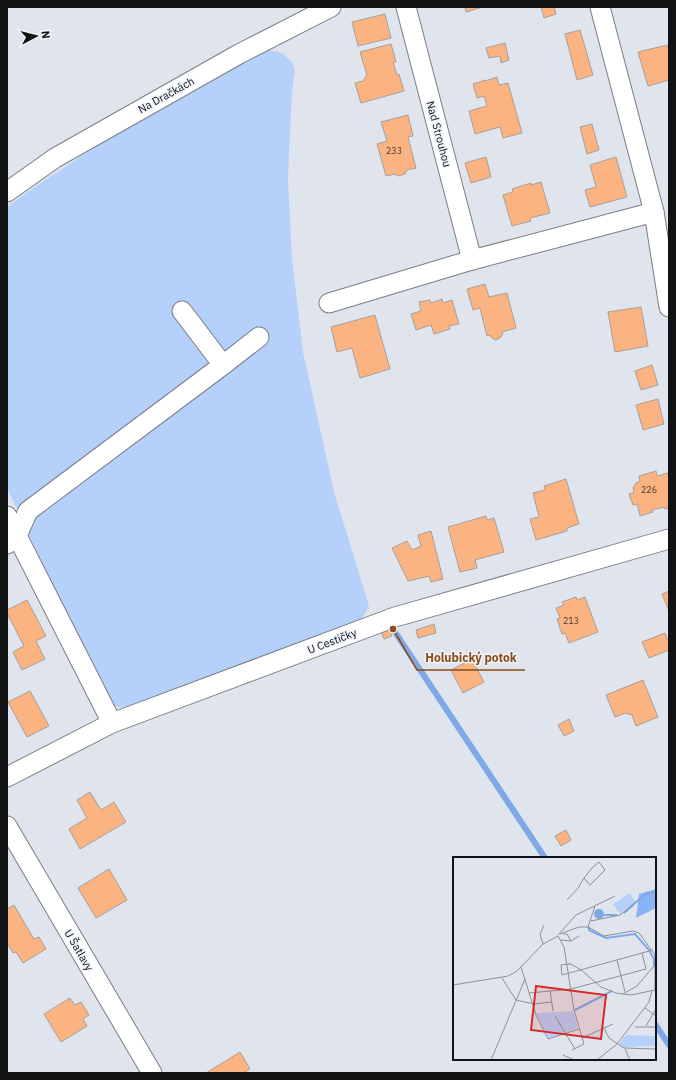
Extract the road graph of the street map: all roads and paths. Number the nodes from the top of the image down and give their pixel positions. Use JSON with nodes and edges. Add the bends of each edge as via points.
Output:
{"nodes":[{"id":1,"x":331,"y":7,"type":"edge"},
{"id":2,"x":406,"y":7,"type":"edge"},
{"id":3,"x":600,"y":7,"type":"edge"},
{"id":4,"x":7,"y":192,"type":"edge"},
{"id":5,"x":654,"y":212,"type":"junction"},
{"id":6,"x":472,"y":260,"type":"junction"},
{"id":7,"x":329,"y":303,"type":"dead end"},
{"id":8,"x":669,"y":307,"type":"edge"},
{"id":9,"x":182,"y":311,"type":"dead end"},
{"id":10,"x":259,"y":337,"type":"dead end"},
{"id":11,"x":223,"y":366,"type":"junction"},
{"id":12,"x":7,"y":516,"type":"edge"},
{"id":13,"x":669,"y":539,"type":"edge"},
{"id":14,"x":12,"y":540,"type":"edge"},
{"id":15,"x":112,"y":723,"type":"junction"},
{"id":16,"x":7,"y":777,"type":"edge"},
{"id":17,"x":7,"y":826,"type":"edge"},
{"id":18,"x":152,"y":1073,"type":"edge"}],
"edges":[{"from":1,"to":4,"type":"street","name":"Na Dračkách","via":[[239,54],[62,154]]},
{"from":2,"to":6,"type":"street","name":"Nad Strouhou"},
{"from":3,"to":5,"type":"street"},
{"from":5,"to":6,"type":"street"},
{"from":5,"to":8,"type":"street"},
{"from":6,"to":7,"type":"street"},
{"from":9,"to":11,"type":"street"},
{"from":10,"to":11,"type":"street"},
{"from":11,"to":14,"type":"street","via":[[28,511]]},
{"from":12,"to":14,"type":"street"},
{"from":13,"to":15,"type":"street","name":"U Cestičky","via":[[395,617]]},
{"from":14,"to":15,"type":"street"},
{"from":15,"to":16,"type":"street","name":"U Cestičky"},
{"from":17,"to":18,"type":"street","name":"U Šatlavy"}]}
